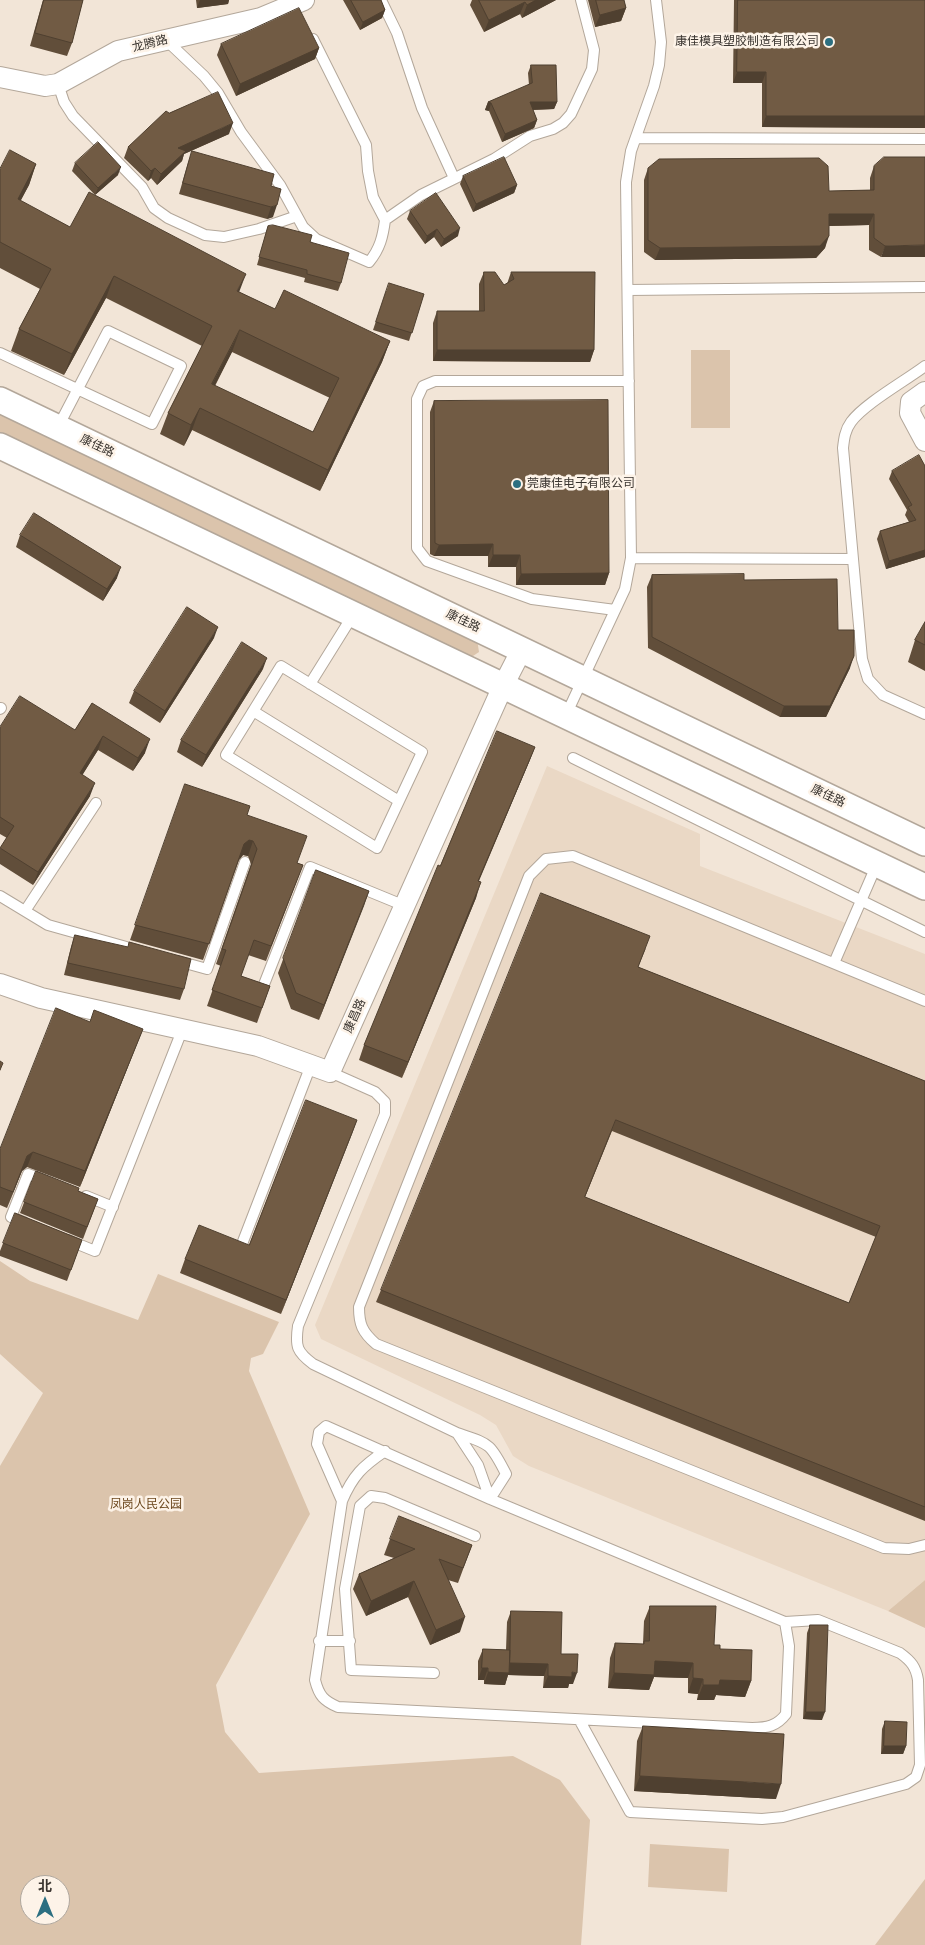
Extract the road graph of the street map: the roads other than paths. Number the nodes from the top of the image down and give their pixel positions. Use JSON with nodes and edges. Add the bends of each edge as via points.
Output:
{"nodes":[{"id":1,"x":381,"y":0,"type":"edge"},
{"id":2,"x":581,"y":0,"type":"edge"},
{"id":3,"x":656,"y":0,"type":"edge"},
{"id":4,"x":300,"y":6,"type":"edge"},
{"id":5,"x":309,"y":31,"type":"edge"},
{"id":6,"x":166,"y":40,"type":"junction"},
{"id":7,"x":0,"y":77,"type":"edge"},
{"id":8,"x":58,"y":84,"type":"junction"},
{"id":9,"x":636,"y":138,"type":"junction"},
{"id":10,"x":925,"y":139,"type":"edge"},
{"id":11,"x":454,"y":178,"type":"junction"},
{"id":12,"x":297,"y":216,"type":"junction"},
{"id":13,"x":385,"y":220,"type":"junction"},
{"id":14,"x":925,"y":287,"type":"edge"},
{"id":15,"x":628,"y":290,"type":"junction"},
{"id":16,"x":0,"y":353,"type":"edge"},
{"id":17,"x":925,"y":366,"type":"edge"},
{"id":18,"x":629,"y":381,"type":"junction"},
{"id":19,"x":78,"y":389,"type":"junction"},
{"id":20,"x":925,"y":392,"type":"edge"},
{"id":21,"x":0,"y":400,"type":"edge"},
{"id":22,"x":58,"y":427,"type":"junction"},
{"id":23,"x":925,"y":441,"type":"edge"},
{"id":24,"x":0,"y":446,"type":"edge"},
{"id":25,"x":631,"y":558,"type":"junction"},
{"id":26,"x":853,"y":559,"type":"junction"},
{"id":27,"x":616,"y":610,"type":"junction"},
{"id":28,"x":353,"y":614,"type":"junction"},
{"id":29,"x":522,"y":649,"type":"junction"},
{"id":30,"x":583,"y":679,"type":"junction"},
{"id":31,"x":310,"y":684,"type":"junction"},
{"id":32,"x":503,"y":686,"type":"junction"},
{"id":33,"x":253,"y":711,"type":"junction"},
{"id":34,"x":925,"y":714,"type":"edge"},
{"id":35,"x":566,"y":716,"type":"junction"},
{"id":36,"x":573,"y":758,"type":"dead end"},
{"id":37,"x":399,"y":801,"type":"junction"},
{"id":38,"x":96,"y":802,"type":"dead end"},
{"id":39,"x":925,"y":842,"type":"edge"},
{"id":40,"x":245,"y":862,"type":"edge"},
{"id":41,"x":877,"y":864,"type":"junction"},
{"id":42,"x":925,"y":887,"type":"edge"},
{"id":43,"x":0,"y":896,"type":"edge"},
{"id":44,"x":861,"y":900,"type":"junction"},
{"id":45,"x":404,"y":906,"type":"junction"},
{"id":46,"x":25,"y":911,"type":"junction"},
{"id":47,"x":925,"y":932,"type":"edge"},
{"id":48,"x":150,"y":953,"type":"edge"},
{"id":49,"x":169,"y":959,"type":"edge"},
{"id":50,"x":834,"y":963,"type":"junction"},
{"id":51,"x":0,"y":984,"type":"edge"},
{"id":52,"x":263,"y":987,"type":"edge"},
{"id":53,"x":925,"y":1001,"type":"edge"},
{"id":54,"x":183,"y":1028,"type":"junction"},
{"id":55,"x":311,"y":1064,"type":"junction"},
{"id":56,"x":330,"y":1072,"type":"junction"},
{"id":57,"x":54,"y":1184,"type":"edge"},
{"id":58,"x":79,"y":1194,"type":"edge"},
{"id":59,"x":113,"y":1207,"type":"junction"},
{"id":60,"x":36,"y":1227,"type":"edge"},
{"id":61,"x":62,"y":1237,"type":"edge"},
{"id":62,"x":242,"y":1244,"type":"edge"},
{"id":63,"x":457,"y":1433,"type":"junction"},
{"id":64,"x":385,"y":1450,"type":"junction"},
{"id":65,"x":490,"y":1499,"type":"junction"},
{"id":66,"x":342,"y":1501,"type":"junction"},
{"id":67,"x":475,"y":1536,"type":"dead end"},
{"id":68,"x":925,"y":1545,"type":"edge"},
{"id":69,"x":785,"y":1622,"type":"junction"},
{"id":70,"x":319,"y":1641,"type":"junction"},
{"id":71,"x":350,"y":1641,"type":"junction"},
{"id":72,"x":434,"y":1673,"type":"dead end"},
{"id":73,"x":580,"y":1721,"type":"junction"}],
"edges":[{"from":1,"to":11,"type":"lane","via":[[397,33],[422,108]]},
{"from":2,"to":11,"type":"lane","via":[[594,50],[592,69],[571,114],[563,124],[530,136],[494,159]]},
{"from":3,"to":9,"type":"lane","via":[[661,42],[659,65]]},
{"from":4,"to":6,"type":"street","name":"龙腾路"},
{"from":5,"to":13,"type":"lane","via":[[366,145],[373,197]]},
{"from":6,"to":8,"type":"street","name":"龙腾路","via":[[118,52]]},
{"from":6,"to":12,"type":"lane","via":[[218,93]]},
{"from":7,"to":8,"type":"street","name":"龙腾路","via":[[45,86]]},
{"from":8,"to":12,"type":"lane","via":[[73,116],[142,187],[154,208],[168,218],[205,235],[224,237]]},
{"from":9,"to":10,"type":"lane"},
{"from":9,"to":15,"type":"lane","via":[[626,182]]},
{"from":11,"to":13,"type":"lane","via":[[421,195]]},
{"from":12,"to":13,"type":"lane","via":[[316,239],[369,262],[382,240]]},
{"from":14,"to":15,"type":"lane"},
{"from":15,"to":18,"type":"lane"},
{"from":16,"to":19,"type":"lane"},
{"from":17,"to":26,"type":"lane","via":[[863,411],[851,422],[845,434],[843,448]]},
{"from":18,"to":25,"type":"lane"},
{"from":18,"to":27,"type":"lane","via":[[435,381],[423,386],[417,399],[417,548],[428,560],[532,599]]},
{"from":19,"to":19,"type":"lane","via":[[152,424],[181,366],[108,331]]},
{"from":19,"to":22,"type":"lane"},
{"from":20,"to":23,"type":"street","via":[[911,402],[910,413]]},
{"from":21,"to":22,"type":"street","name":"康佳路"},
{"from":22,"to":29,"type":"street","name":"康佳路"},
{"from":24,"to":28,"type":"street"},
{"from":25,"to":26,"type":"lane"},
{"from":25,"to":27,"type":"lane","via":[[625,589]]},
{"from":26,"to":34,"type":"lane","via":[[862,660],[868,679],[883,695]]},
{"from":27,"to":30,"type":"lane"},
{"from":28,"to":31,"type":"lane"},
{"from":28,"to":32,"type":"street"},
{"from":29,"to":30,"type":"street","name":"康佳路"},
{"from":29,"to":32,"type":"street","name":"康昌路"},
{"from":30,"to":35,"type":"lane"},
{"from":30,"to":39,"type":"street","name":"康佳路"},
{"from":31,"to":33,"type":"lane","via":[[281,666]]},
{"from":31,"to":37,"type":"lane","via":[[422,752]]},
{"from":32,"to":35,"type":"street"},
{"from":32,"to":45,"type":"street","name":"康昌路"},
{"from":33,"to":37,"type":"lane"},
{"from":33,"to":37,"type":"lane","via":[[226,755],[377,848]]},
{"from":35,"to":41,"type":"street"},
{"from":36,"to":44,"type":"lane"},
{"from":38,"to":46,"type":"lane"},
{"from":40,"to":49,"type":"lane","via":[[206,969]]},
{"from":41,"to":42,"type":"street"},
{"from":41,"to":44,"type":"lane"},
{"from":43,"to":46,"type":"lane"},
{"from":44,"to":47,"type":"lane"},
{"from":44,"to":50,"type":"lane"},
{"from":45,"to":52,"type":"lane","via":[[310,867]]},
{"from":45,"to":56,"type":"street","name":"康昌路"},
{"from":46,"to":48,"type":"lane","via":[[48,925]]},
{"from":50,"to":53,"type":"lane"},
{"from":50,"to":68,"type":"lane","via":[[572,856],[546,859],[529,876],[359,1306],[359,1321],[364,1334],[376,1344],[884,1548],[909,1550]]},
{"from":51,"to":54,"type":"street","via":[[41,998]]},
{"from":54,"to":55,"type":"street","via":[[258,1046]]},
{"from":54,"to":59,"type":"lane"},
{"from":55,"to":56,"type":"street"},
{"from":55,"to":62,"type":"lane"},
{"from":56,"to":63,"type":"lane","via":[[375,1092],[385,1102],[385,1114],[298,1326],[295,1342],[301,1355],[313,1364]]},
{"from":57,"to":60,"type":"lane","via":[[28,1174],[11,1217]]},
{"from":58,"to":59,"type":"lane"},
{"from":59,"to":61,"type":"lane","via":[[95,1251]]},
{"from":63,"to":65,"type":"lane","via":[[478,1465]]},
{"from":63,"to":65,"type":"lane","via":[[487,1444],[506,1474]]},
{"from":64,"to":65,"type":"lane"},
{"from":64,"to":66,"type":"lane","via":[[350,1480]]},
{"from":64,"to":66,"type":"lane","via":[[326,1426],[319,1432],[317,1444]]},
{"from":65,"to":69,"type":"lane"},
{"from":66,"to":70,"type":"lane"},
{"from":67,"to":71,"type":"lane","via":[[385,1498],[371,1496],[360,1506],[345,1589]]},
{"from":69,"to":73,"type":"lane","via":[[789,1646],[788,1704],[786,1714],[771,1726]]},
{"from":69,"to":73,"type":"lane","via":[[818,1620],[910,1660],[918,1680],[920,1765],[916,1777],[906,1784],[784,1817],[762,1819],[630,1812]]},
{"from":70,"to":71,"type":"lane"},
{"from":70,"to":73,"type":"lane","via":[[314,1680],[318,1693],[326,1702],[338,1707]]},
{"from":71,"to":72,"type":"lane","via":[[351,1670]]}]}
